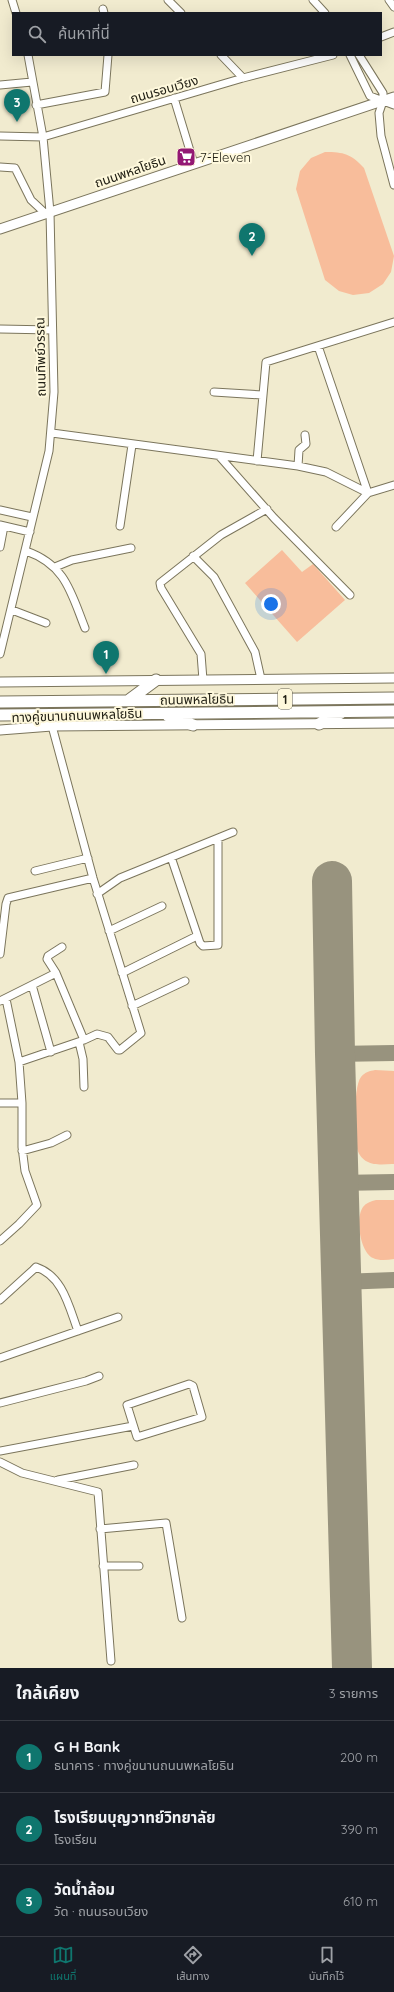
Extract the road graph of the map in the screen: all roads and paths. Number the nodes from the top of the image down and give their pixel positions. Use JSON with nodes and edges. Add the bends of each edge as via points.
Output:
{"nodes":[{"id":1,"x":12,"y":0,"type":"edge"},
{"id":2,"x":168,"y":0,"type":"edge"},
{"id":3,"x":313,"y":0,"type":"edge"},
{"id":4,"x":389,"y":0,"type":"edge"},
{"id":5,"x":394,"y":7,"type":"edge"},
{"id":6,"x":16,"y":12,"type":"edge"},
{"id":7,"x":180,"y":12,"type":"edge"},
{"id":8,"x":324,"y":12,"type":"edge"},
{"id":9,"x":394,"y":32,"type":"edge"},
{"id":10,"x":382,"y":37,"type":"edge"},
{"id":11,"x":28,"y":56,"type":"edge"},
{"id":12,"x":108,"y":56,"type":"edge"},
{"id":13,"x":222,"y":56,"type":"edge"},
{"id":14,"x":329,"y":56,"type":"edge"},
{"id":15,"x":350,"y":56,"type":"edge"},
{"id":16,"x":360,"y":56,"type":"edge"},
{"id":17,"x":243,"y":78,"type":"junction"},
{"id":18,"x":32,"y":82,"type":"junction"},
{"id":19,"x":0,"y":85,"type":"edge"},
{"id":20,"x":174,"y":98,"type":"junction"},
{"id":21,"x":394,"y":99,"type":"edge"},
{"id":22,"x":383,"y":101,"type":"junction"},
{"id":23,"x":36,"y":105,"type":"junction"},
{"id":24,"x":394,"y":105,"type":"edge"},
{"id":25,"x":0,"y":136,"type":"edge"},
{"id":26,"x":42,"y":137,"type":"junction"},
{"id":27,"x":194,"y":164,"type":"junction"},
{"id":28,"x":0,"y":167,"type":"edge"},
{"id":29,"x":394,"y":186,"type":"edge"},
{"id":30,"x":48,"y":213,"type":"junction"},
{"id":31,"x":0,"y":229,"type":"edge"},
{"id":32,"x":394,"y":322,"type":"edge"},
{"id":33,"x":0,"y":328,"type":"edge"},
{"id":34,"x":52,"y":330,"type":"junction"},
{"id":35,"x":318,"y":346,"type":"junction"},
{"id":36,"x":214,"y":392,"type":"dead end"},
{"id":37,"x":262,"y":395,"type":"junction"},
{"id":38,"x":52,"y":433,"type":"junction"},
{"id":39,"x":306,"y":435,"type":"dead end"},
{"id":40,"x":132,"y":445,"type":"junction"},
{"id":41,"x":220,"y":457,"type":"junction"},
{"id":42,"x":257,"y":461,"type":"junction"},
{"id":43,"x":298,"y":466,"type":"junction"},
{"id":44,"x":394,"y":485,"type":"edge"},
{"id":45,"x":368,"y":493,"type":"junction"},
{"id":46,"x":267,"y":509,"type":"junction"},
{"id":47,"x":0,"y":510,"type":"edge"},
{"id":48,"x":32,"y":517,"type":"junction"},
{"id":49,"x":2,"y":526,"type":"edge"},
{"id":50,"x":120,"y":526,"type":"dead end"},
{"id":51,"x":336,"y":527,"type":"dead end"},
{"id":52,"x":30,"y":532,"type":"junction"},
{"id":53,"x":0,"y":547,"type":"edge"},
{"id":54,"x":131,"y":548,"type":"dead end"},
{"id":55,"x":26,"y":550,"type":"junction"},
{"id":56,"x":193,"y":556,"type":"junction"},
{"id":57,"x":55,"y":567,"type":"junction"},
{"id":58,"x":350,"y":595,"type":"dead end"},
{"id":59,"x":12,"y":610,"type":"junction"},
{"id":60,"x":46,"y":623,"type":"dead end"},
{"id":61,"x":85,"y":628,"type":"dead end"},
{"id":62,"x":0,"y":654,"type":"edge"},
{"id":63,"x":394,"y":678,"type":"edge"},
{"id":64,"x":261,"y":679,"type":"junction"},
{"id":65,"x":156,"y":680,"type":"junction"},
{"id":66,"x":203,"y":680,"type":"junction"},
{"id":67,"x":0,"y":682,"type":"edge"},
{"id":68,"x":394,"y":698,"type":"edge"},
{"id":69,"x":129,"y":700,"type":"junction"},
{"id":70,"x":0,"y":702,"type":"edge"},
{"id":71,"x":345,"y":711,"type":"junction"},
{"id":72,"x":394,"y":711,"type":"edge"},
{"id":73,"x":161,"y":714,"type":"junction"},
{"id":74,"x":0,"y":715,"type":"edge"},
{"id":75,"x":394,"y":723,"type":"edge"},
{"id":76,"x":319,"y":724,"type":"junction"},
{"id":77,"x":193,"y":725,"type":"junction"},
{"id":78,"x":52,"y":726,"type":"junction"},
{"id":79,"x":0,"y":730,"type":"edge"},
{"id":80,"x":233,"y":832,"type":"dead end"},
{"id":81,"x":218,"y":838,"type":"junction"},
{"id":82,"x":171,"y":857,"type":"junction"},
{"id":83,"x":88,"y":858,"type":"junction"},
{"id":84,"x":35,"y":871,"type":"dead end"},
{"id":85,"x":93,"y":878,"type":"junction"},
{"id":86,"x":98,"y":894,"type":"junction"},
{"id":87,"x":162,"y":906,"type":"dead end"},
{"id":88,"x":109,"y":931,"type":"junction"},
{"id":89,"x":197,"y":936,"type":"junction"},
{"id":90,"x":62,"y":947,"type":"dead end"},
{"id":91,"x":0,"y":954,"type":"edge"},
{"id":92,"x":56,"y":973,"type":"junction"},
{"id":93,"x":122,"y":973,"type":"junction"},
{"id":94,"x":185,"y":981,"type":"dead end"},
{"id":95,"x":32,"y":984,"type":"junction"},
{"id":96,"x":3,"y":1000,"type":"edge"},
{"id":97,"x":132,"y":1006,"type":"junction"},
{"id":98,"x":82,"y":1041,"type":"junction"},
{"id":99,"x":51,"y":1052,"type":"junction"},
{"id":100,"x":19,"y":1062,"type":"junction"},
{"id":101,"x":84,"y":1087,"type":"dead end"},
{"id":102,"x":0,"y":1103,"type":"edge"},
{"id":103,"x":22,"y":1103,"type":"junction"},
{"id":104,"x":67,"y":1134,"type":"dead end"},
{"id":105,"x":22,"y":1151,"type":"junction"},
{"id":106,"x":0,"y":1240,"type":"edge"},
{"id":107,"x":0,"y":1300,"type":"edge"},
{"id":108,"x":118,"y":1317,"type":"dead end"},
{"id":109,"x":78,"y":1331,"type":"junction"},
{"id":110,"x":0,"y":1358,"type":"edge"},
{"id":111,"x":98,"y":1376,"type":"dead end"},
{"id":112,"x":0,"y":1403,"type":"edge"},
{"id":113,"x":133,"y":1426,"type":"junction"},
{"id":114,"x":0,"y":1451,"type":"edge"},
{"id":115,"x":0,"y":1462,"type":"edge"},
{"id":116,"x":134,"y":1465,"type":"dead end"},
{"id":117,"x":56,"y":1480,"type":"junction"},
{"id":118,"x":100,"y":1529,"type":"junction"},
{"id":119,"x":103,"y":1566,"type":"junction"},
{"id":120,"x":139,"y":1566,"type":"dead end"},
{"id":121,"x":182,"y":1618,"type":"dead end"},
{"id":122,"x":111,"y":1662,"type":"dead end"}],
"edges":[{"from":1,"to":6,"type":"street"},
{"from":2,"to":7,"type":"street"},
{"from":3,"to":8,"type":"street"},
{"from":4,"to":5,"type":"street"},
{"from":9,"to":10,"type":"street"},
{"from":11,"to":18,"type":"street","name":"ถนนทิพย์วรรณ"},
{"from":12,"to":23,"type":"street","via":[[105,92]]},
{"from":13,"to":17,"type":"street"},
{"from":14,"to":17,"type":"street","name":"ถนนรอบเวียง"},
{"from":15,"to":22,"type":"street","via":[[370,96]]},
{"from":16,"to":22,"type":"street","via":[[383,93]]},
{"from":17,"to":20,"type":"street","name":"ถนนรอบเวียง"},
{"from":18,"to":19,"type":"street"},
{"from":18,"to":23,"type":"street","name":"ถนนทิพย์วรรณ"},
{"from":20,"to":26,"type":"street","name":"ถนนรอบเวียง"},
{"from":20,"to":27,"type":"street"},
{"from":21,"to":22,"type":"main road","name":"ถนนพหลโยธิน"},
{"from":22,"to":24,"type":"street"},
{"from":22,"to":27,"type":"main road","name":"ถนนพหลโยธิน"},
{"from":22,"to":29,"type":"street","via":[[379,113],[381,136]]},
{"from":23,"to":26,"type":"street","name":"ถนนทิพย์วรรณ"},
{"from":25,"to":26,"type":"street","name":"ถนนรอบเวียง"},
{"from":26,"to":30,"type":"street","name":"ถนนทิพย์วรรณ"},
{"from":27,"to":30,"type":"main road","name":"ถนนพหลโยธิน"},
{"from":28,"to":30,"type":"street","via":[[15,168],[31,200]]},
{"from":30,"to":31,"type":"main road","name":"ถนนพหลโยธิน"},
{"from":30,"to":34,"type":"street","name":"ถนนทิพย์วรรณ"},
{"from":32,"to":35,"type":"street"},
{"from":33,"to":34,"type":"street"},
{"from":34,"to":38,"type":"street","name":"ถนนทิพย์วรรณ"},
{"from":35,"to":37,"type":"street","via":[[266,362]]},
{"from":35,"to":45,"type":"street"},
{"from":36,"to":37,"type":"street"},
{"from":37,"to":42,"type":"street"},
{"from":38,"to":40,"type":"street"},
{"from":38,"to":48,"type":"street","name":"ถนนทิพย์วรรณ"},
{"from":39,"to":43,"type":"street","via":[[306,444],[299,450]]},
{"from":40,"to":41,"type":"street"},
{"from":40,"to":50,"type":"street"},
{"from":41,"to":42,"type":"street"},
{"from":41,"to":46,"type":"street"},
{"from":42,"to":43,"type":"street"},
{"from":43,"to":45,"type":"street","via":[[326,472]]},
{"from":44,"to":45,"type":"street"},
{"from":45,"to":51,"type":"street"},
{"from":46,"to":56,"type":"street","via":[[221,535]]},
{"from":46,"to":58,"type":"street"},
{"from":47,"to":48,"type":"street"},
{"from":48,"to":52,"type":"street","name":"ถนนทิพย์วรรณ"},
{"from":49,"to":52,"type":"street"},
{"from":49,"to":53,"type":"street"},
{"from":52,"to":55,"type":"street","name":"ถนนทิพย์วรรณ"},
{"from":54,"to":57,"type":"street","via":[[72,560]]},
{"from":55,"to":57,"type":"street"},
{"from":55,"to":59,"type":"street","name":"ถนนทิพย์วรรณ"},
{"from":56,"to":64,"type":"street","via":[[214,576],[255,652]]},
{"from":56,"to":66,"type":"street","via":[[160,583],[201,654]]},
{"from":57,"to":61,"type":"street","via":[[66,583]]},
{"from":59,"to":60,"type":"street"},
{"from":59,"to":62,"type":"street","name":"ถนนทิพย์วรรณ"},
{"from":63,"to":64,"type":"main road","number":"1"},
{"from":64,"to":66,"type":"main road","number":"1"},
{"from":65,"to":66,"type":"main road","number":"1"},
{"from":65,"to":67,"type":"main road","number":"1"},
{"from":65,"to":69,"type":"highway"},
{"from":68,"to":69,"type":"highway","name":"ถนนพหลโยธิน","number":"1"},
{"from":69,"to":70,"type":"highway","name":"ถนนพหลโยธิน","number":"1"},
{"from":71,"to":72,"type":"highway","name":"ถนนพหลโยธิน","number":"1"},
{"from":71,"to":73,"type":"highway","name":"ถนนพหลโยธิน","number":"1"},
{"from":71,"to":76,"type":"highway"},
{"from":73,"to":74,"type":"highway","name":"ถนนพหลโยธิน","number":"1"},
{"from":73,"to":77,"type":"highway"},
{"from":75,"to":76,"type":"main road","name":"ทางคู่ขนานถนนพหลโยธิน","number":"1"},
{"from":76,"to":77,"type":"main road","name":"ทางคู่ขนานถนนพหลโยธิน","number":"1"},
{"from":77,"to":78,"type":"main road","name":"ทางคู่ขนานถนนพหลโยธิน","number":"1"},
{"from":78,"to":79,"type":"main road","name":"ทางคู่ขนานถนนพหลโยธิน","number":"1"},
{"from":78,"to":83,"type":"street"},
{"from":80,"to":81,"type":"street"},
{"from":81,"to":82,"type":"street"},
{"from":81,"to":89,"type":"street","via":[[220,943],[201,945]]},
{"from":82,"to":86,"type":"street","via":[[120,878]]},
{"from":82,"to":89,"type":"street"},
{"from":83,"to":84,"type":"street"},
{"from":83,"to":85,"type":"street"},
{"from":85,"to":86,"type":"street"},
{"from":85,"to":91,"type":"street","via":[[8,898]]},
{"from":86,"to":88,"type":"street"},
{"from":87,"to":88,"type":"street"},
{"from":88,"to":93,"type":"street"},
{"from":89,"to":93,"type":"street"},
{"from":90,"to":92,"type":"street","via":[[47,958]]},
{"from":92,"to":95,"type":"street"},
{"from":92,"to":98,"type":"street"},
{"from":93,"to":97,"type":"street"},
{"from":94,"to":97,"type":"street"},
{"from":95,"to":96,"type":"street"},
{"from":95,"to":99,"type":"street"},
{"from":96,"to":100,"type":"street"},
{"from":97,"to":98,"type":"street","via":[[141,1033],[123,1048],[118,1050],[108,1037],[102,1034]]},
{"from":98,"to":99,"type":"street"},
{"from":98,"to":101,"type":"street"},
{"from":99,"to":100,"type":"street"},
{"from":100,"to":103,"type":"street"},
{"from":102,"to":103,"type":"street"},
{"from":103,"to":105,"type":"street"},
{"from":104,"to":105,"type":"street"},
{"from":105,"to":106,"type":"street","via":[[36,1205]]},
{"from":107,"to":109,"type":"street","via":[[36,1267],[42,1269],[58,1281]]},
{"from":108,"to":109,"type":"street"},
{"from":109,"to":110,"type":"street"},
{"from":111,"to":112,"type":"street","via":[[79,1384]]},
{"from":113,"to":113,"type":"street","via":[[127,1405],[189,1384],[193,1386],[202,1417],[137,1437]]},
{"from":113,"to":114,"type":"street"},
{"from":115,"to":117,"type":"street","via":[[22,1473]]},
{"from":116,"to":117,"type":"street"},
{"from":117,"to":118,"type":"street","via":[[98,1492]]},
{"from":118,"to":119,"type":"street"},
{"from":118,"to":121,"type":"street","via":[[166,1523]]},
{"from":119,"to":120,"type":"street"},
{"from":119,"to":122,"type":"street"}]}
